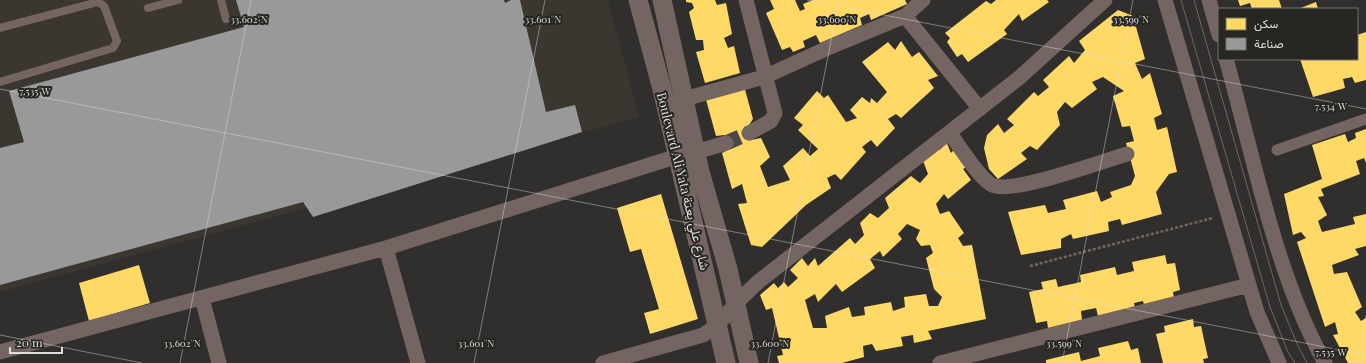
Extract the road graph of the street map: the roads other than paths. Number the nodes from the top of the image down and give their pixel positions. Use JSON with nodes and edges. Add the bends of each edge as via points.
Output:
{"nodes":[{"id":1,"x":178,"y":0,"type":"edge"},
{"id":2,"x":221,"y":0,"type":"edge"},
{"id":3,"x":638,"y":0,"type":"edge"},
{"id":4,"x":662,"y":0,"type":"edge"},
{"id":5,"x":746,"y":0,"type":"edge"},
{"id":6,"x":923,"y":0,"type":"edge"},
{"id":7,"x":1105,"y":0,"type":"edge"},
{"id":8,"x":1165,"y":0,"type":"edge"},
{"id":9,"x":1209,"y":0,"type":"edge"},
{"id":10,"x":148,"y":8,"type":"dead end"},
{"id":11,"x":905,"y":16,"type":"junction"},
{"id":12,"x":226,"y":19,"type":"dead end"},
{"id":13,"x":0,"y":28,"type":"edge"},
{"id":14,"x":1218,"y":32,"type":"edge"},
{"id":15,"x":1226,"y":60,"type":"edge"},
{"id":16,"x":764,"y":77,"type":"junction"},
{"id":17,"x":0,"y":82,"type":"edge"},
{"id":18,"x":684,"y":99,"type":"junction"},
{"id":19,"x":980,"y":109,"type":"junction"},
{"id":20,"x":1366,"y":119,"type":"edge"},
{"id":21,"x":749,"y":133,"type":"tunnel mouth"},
{"id":22,"x":950,"y":133,"type":"junction"},
{"id":23,"x":726,"y":143,"type":"tunnel mouth"},
{"id":24,"x":1277,"y":150,"type":"dead end"},
{"id":25,"x":696,"y":152,"type":"junction"},
{"id":26,"x":1127,"y":154,"type":"dead end"},
{"id":27,"x":678,"y":156,"type":"junction"},
{"id":28,"x":386,"y":248,"type":"junction"},
{"id":29,"x":1249,"y":284,"type":"junction"},
{"id":30,"x":202,"y":298,"type":"junction"},
{"id":31,"x":736,"y":303,"type":"junction"},
{"id":32,"x":718,"y":325,"type":"junction"},
{"id":33,"x":0,"y":352,"type":"edge"},
{"id":34,"x":219,"y":363,"type":"edge"},
{"id":35,"x":418,"y":363,"type":"edge"},
{"id":36,"x":603,"y":363,"type":"edge"},
{"id":37,"x":726,"y":363,"type":"edge"},
{"id":38,"x":749,"y":363,"type":"edge"},
{"id":39,"x":940,"y":363,"type":"edge"},
{"id":40,"x":1279,"y":363,"type":"edge"},
{"id":41,"x":1326,"y":363,"type":"edge"}],
"edges":[{"from":1,"to":10,"type":"lane"},
{"from":2,"to":12,"type":"lane"},
{"from":3,"to":27,"type":"street","name":"Boulevard Ali Yata شارع علي يعتة"},
{"from":4,"to":18,"type":"street","name":"Boulevard Ali Yata شارع علي يعتة"},
{"from":5,"to":16,"type":"street"},
{"from":6,"to":11,"type":"street"},
{"from":7,"to":19,"type":"street"},
{"from":8,"to":29,"type":"street"},
{"from":9,"to":14,"type":"street"},
{"from":11,"to":16,"type":"street"},
{"from":11,"to":19,"type":"street"},
{"from":13,"to":17,"type":"lane","via":[[98,2],[104,6],[116,41],[113,48]]},
{"from":15,"to":41,"type":"street","via":[[1278,244],[1298,304]]},
{"from":16,"to":18,"type":"street"},
{"from":16,"to":21,"type":"street","via":[[775,113],[771,121]]},
{"from":18,"to":25,"type":"street","name":"Boulevard Ali Yata شارع علي يعتة"},
{"from":19,"to":22,"type":"street"},
{"from":20,"to":24,"type":"street"},
{"from":22,"to":26,"type":"street","via":[[986,181],[1001,188],[1026,184]]},
{"from":22,"to":31,"type":"street","via":[[758,282]]},
{"from":23,"to":25,"type":"street"},
{"from":25,"to":31,"type":"street","name":"Boulevard Ali Yata شارع علي يعتة"},
{"from":27,"to":28,"type":"street"},
{"from":27,"to":32,"type":"street","name":"Boulevard Ali Yata شارع علي يعتة"},
{"from":28,"to":30,"type":"street"},
{"from":28,"to":35,"type":"street"},
{"from":29,"to":39,"type":"street"},
{"from":29,"to":40,"type":"street","via":[[1257,312]]},
{"from":30,"to":33,"type":"street"},
{"from":30,"to":34,"type":"street"},
{"from":31,"to":32,"type":"street"},
{"from":31,"to":38,"type":"street","name":"Boulevard Ali Yata شارع علي يعتة"},
{"from":32,"to":36,"type":"street","via":[[703,335],[687,341]]},
{"from":32,"to":37,"type":"street","name":"Boulevard Ali Yata شارع علي يعتة"}]}
